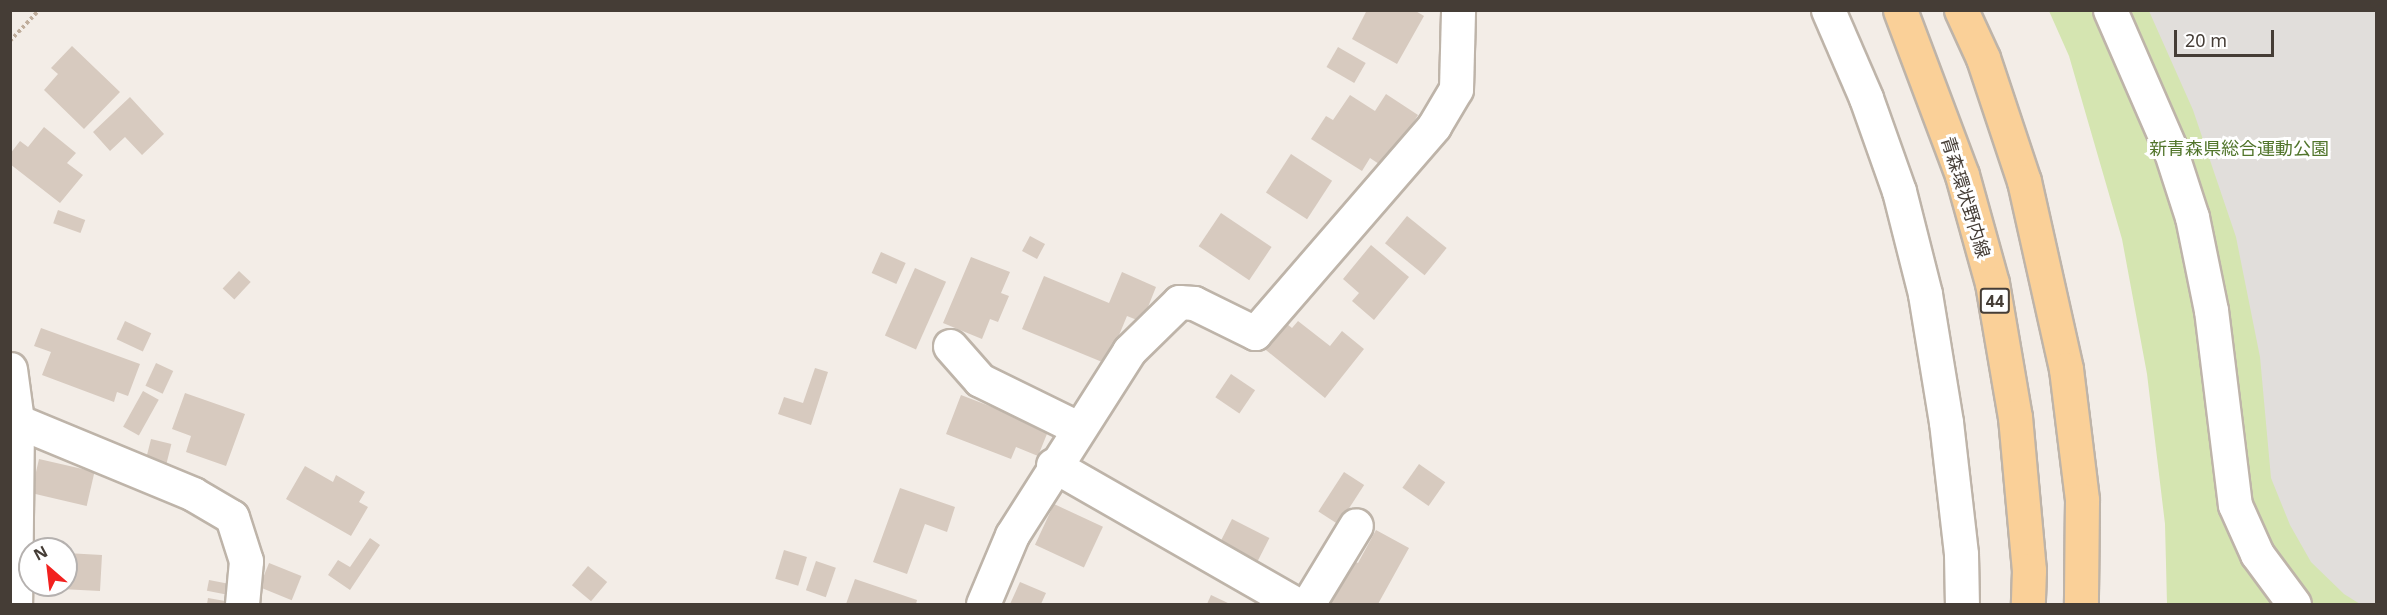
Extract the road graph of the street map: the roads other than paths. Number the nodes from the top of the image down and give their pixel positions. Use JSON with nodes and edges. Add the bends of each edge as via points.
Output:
{"nodes":[{"id":1,"x":1458,"y":10,"type":"edge"},
{"id":2,"x":1828,"y":10,"type":"edge"},
{"id":3,"x":1900,"y":10,"type":"edge"},
{"id":4,"x":1961,"y":10,"type":"edge"},
{"id":5,"x":2110,"y":10,"type":"edge"},
{"id":6,"x":950,"y":346,"type":"dead end"},
{"id":7,"x":10,"y":369,"type":"edge"},
{"id":8,"x":17,"y":421,"type":"junction"},
{"id":9,"x":1078,"y":428,"type":"junction"},
{"id":10,"x":1053,"y":465,"type":"junction"},
{"id":11,"x":1356,"y":525,"type":"dead end"},
{"id":12,"x":15,"y":604,"type":"edge"},
{"id":13,"x":242,"y":604,"type":"edge"},
{"id":14,"x":983,"y":604,"type":"edge"},
{"id":15,"x":1296,"y":604,"type":"edge"},
{"id":16,"x":1308,"y":604,"type":"edge"},
{"id":17,"x":1962,"y":604,"type":"edge"},
{"id":18,"x":2028,"y":604,"type":"edge"},
{"id":19,"x":2081,"y":604,"type":"edge"},
{"id":20,"x":2294,"y":604,"type":"edge"}],
"edges":[{"from":1,"to":9,"type":"street","via":[[1456,89],[1434,126],[1302,284],[1255,333],[1194,303],[1179,302],[1129,351]]},
{"from":2,"to":17,"type":"street","via":[[1866,98],[1899,191],[1925,294],[1947,433],[1961,554]]},
{"from":3,"to":18,"type":"main road","name":"青森環状野内線","number":"44","via":[[1962,175],[1992,283],[2015,417],[2029,570]]},
{"from":4,"to":19,"type":"main road","via":[[1983,58],[2024,181],[2066,369],[2082,500]]},
{"from":5,"to":20,"type":"street","via":[[2169,146],[2192,217],[2211,310],[2235,506],[2257,554]]},
{"from":6,"to":9,"type":"street","via":[[980,381]]},
{"from":7,"to":8,"type":"street"},
{"from":8,"to":12,"type":"street"},
{"from":8,"to":13,"type":"street","via":[[193,494],[232,517],[246,561]]},
{"from":9,"to":10,"type":"street"},
{"from":10,"to":14,"type":"street","via":[[1012,535]]},
{"from":10,"to":15,"type":"street"},
{"from":11,"to":16,"type":"street"}]}
